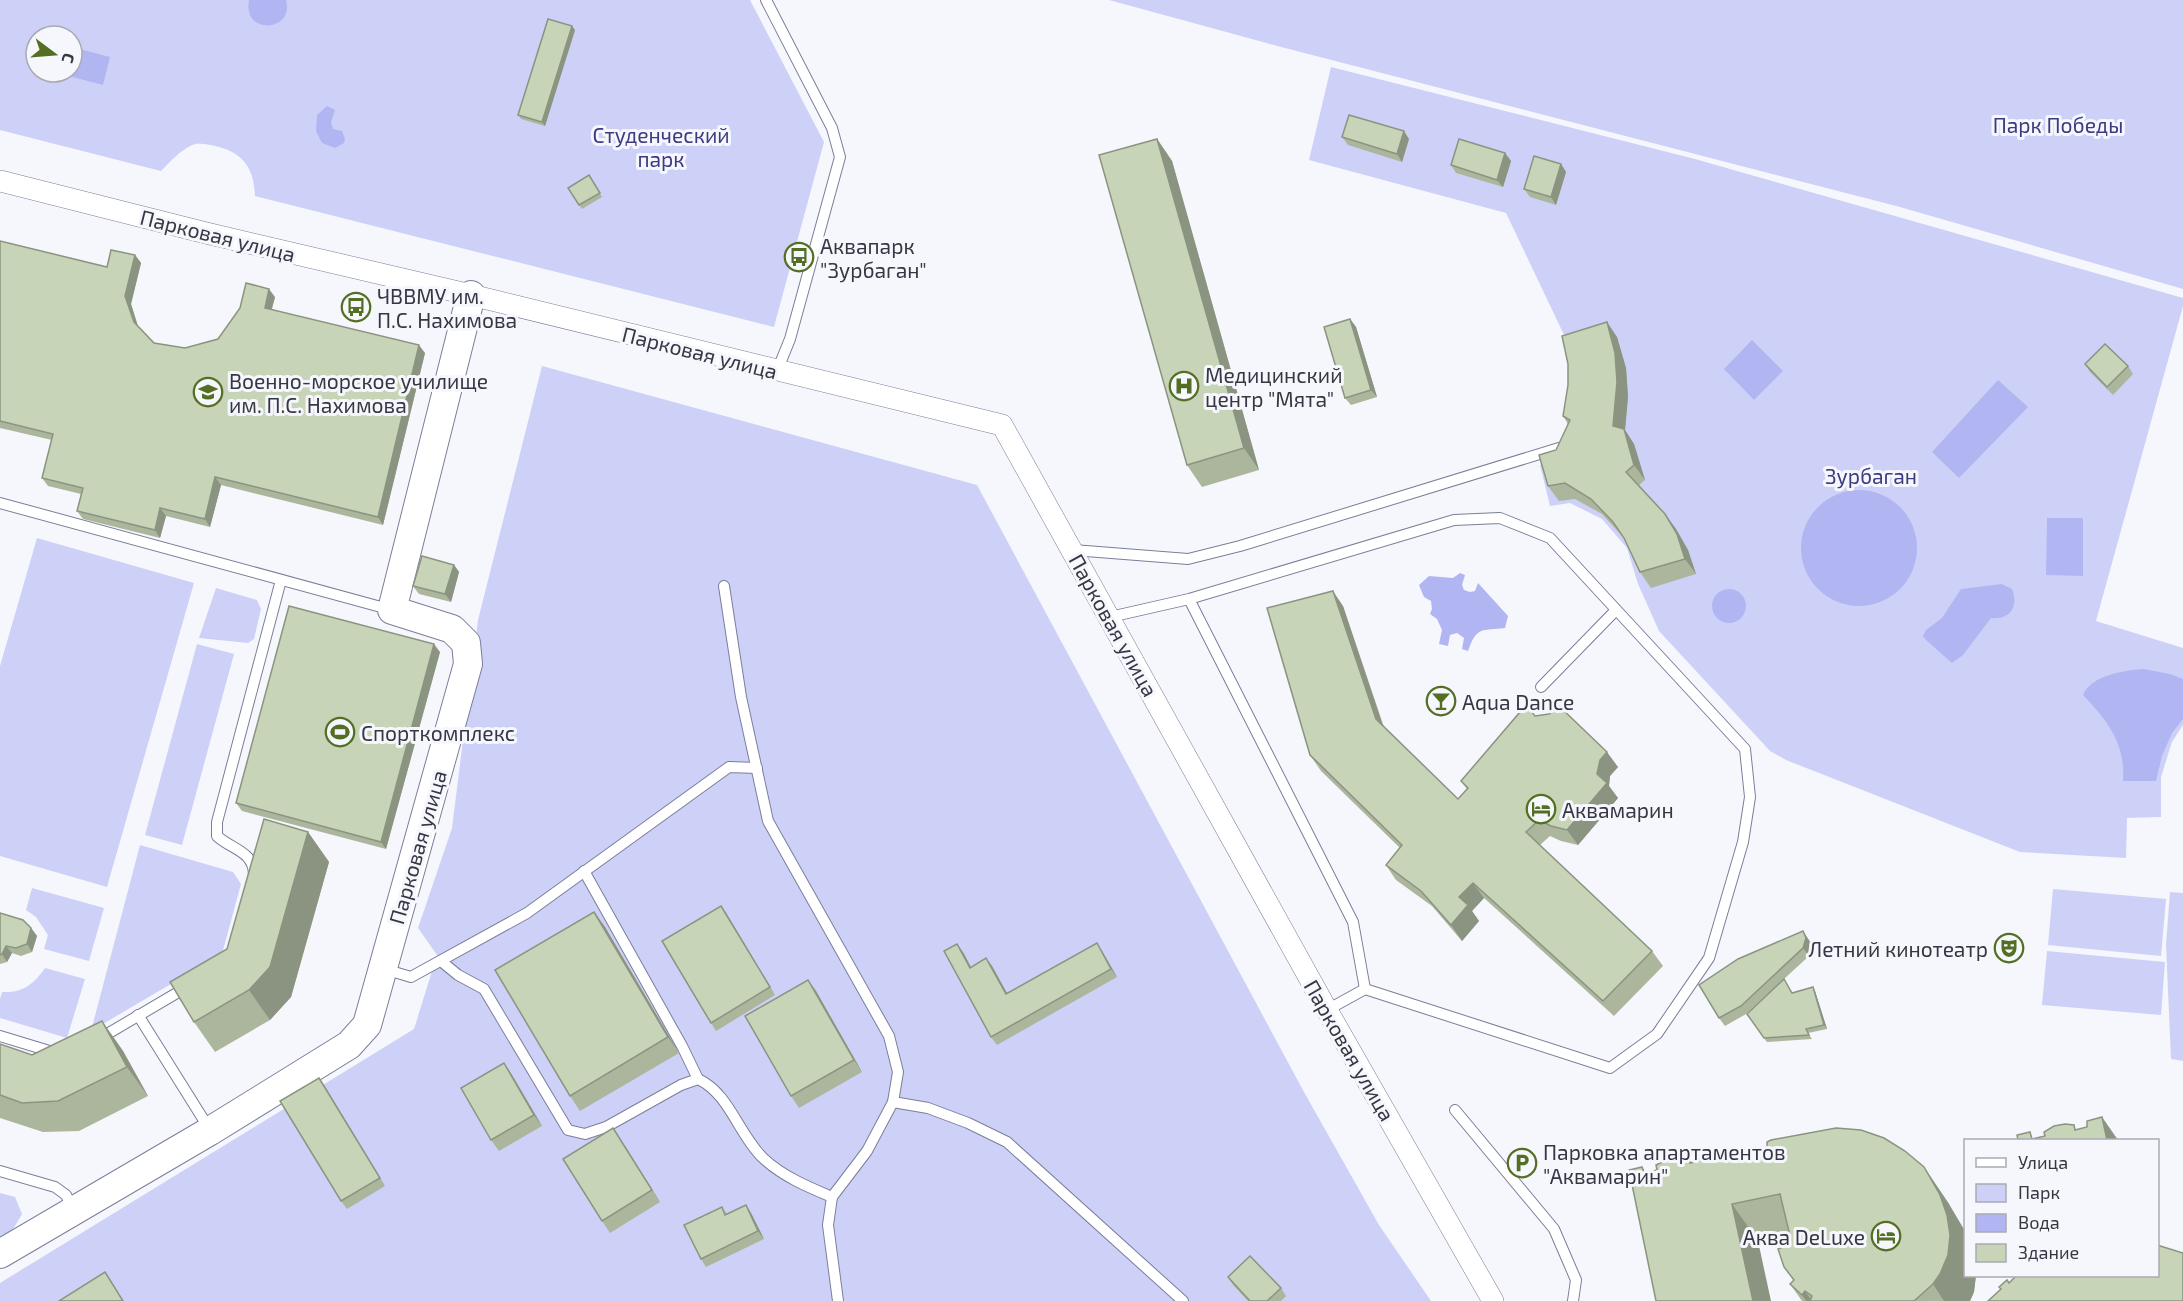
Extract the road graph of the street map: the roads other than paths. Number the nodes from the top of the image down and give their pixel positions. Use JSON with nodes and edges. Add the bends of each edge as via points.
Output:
{"nodes":[{"id":1,"x":766,"y":0,"type":"edge"},
{"id":2,"x":0,"y":181,"type":"edge"},
{"id":3,"x":471,"y":295,"type":"junction"},
{"id":4,"x":777,"y":371,"type":"junction"},
{"id":5,"x":1559,"y":448,"type":"edge"},
{"id":6,"x":0,"y":503,"type":"edge"},
{"id":7,"x":1073,"y":550,"type":"junction"},
{"id":8,"x":281,"y":580,"type":"junction"},
{"id":9,"x":724,"y":586,"type":"dead end"},
{"id":10,"x":1189,"y":599,"type":"junction"},
{"id":11,"x":1616,"y":609,"type":"junction"},
{"id":12,"x":392,"y":610,"type":"junction"},
{"id":13,"x":1110,"y":617,"type":"junction"},
{"id":14,"x":1541,"y":687,"type":"dead end"},
{"id":15,"x":757,"y":768,"type":"junction"},
{"id":16,"x":584,"y":872,"type":"junction"},
{"id":17,"x":254,"y":884,"type":"edge"},
{"id":18,"x":441,"y":961,"type":"junction"},
{"id":19,"x":382,"y":968,"type":"junction"},
{"id":20,"x":195,"y":982,"type":"edge"},
{"id":21,"x":1365,"y":989,"type":"junction"},
{"id":22,"x":1327,"y":1010,"type":"junction"},
{"id":23,"x":138,"y":1015,"type":"junction"},
{"id":24,"x":0,"y":1036,"type":"edge"},
{"id":25,"x":84,"y":1048,"type":"edge"},
{"id":26,"x":68,"y":1054,"type":"edge"},
{"id":27,"x":698,"y":1079,"type":"junction"},
{"id":28,"x":893,"y":1102,"type":"junction"},
{"id":29,"x":1455,"y":1110,"type":"dead end"},
{"id":30,"x":210,"y":1131,"type":"junction"},
{"id":31,"x":0,"y":1171,"type":"edge"},
{"id":32,"x":832,"y":1197,"type":"junction"},
{"id":33,"x":74,"y":1211,"type":"junction"},
{"id":34,"x":0,"y":1254,"type":"edge"},
{"id":35,"x":838,"y":1301,"type":"edge"},
{"id":36,"x":1183,"y":1301,"type":"edge"},
{"id":37,"x":1493,"y":1301,"type":"edge"},
{"id":38,"x":1573,"y":1301,"type":"edge"}],
"edges":[{"from":1,"to":4,"type":"lane","via":[[832,128],[840,157],[790,339]]},
{"from":2,"to":3,"type":"street","name":"Парковая улица"},
{"from":3,"to":4,"type":"street","name":"Парковая улица"},
{"from":3,"to":12,"type":"street"},
{"from":4,"to":7,"type":"street","name":"Парковая улица","via":[[1002,425]]},
{"from":5,"to":7,"type":"lane","via":[[1188,559]]},
{"from":6,"to":8,"type":"lane"},
{"from":7,"to":13,"type":"street","name":"Парковая улица"},
{"from":8,"to":12,"type":"lane"},
{"from":8,"to":17,"type":"lane","via":[[217,822],[217,836],[249,856]]},
{"from":9,"to":15,"type":"lane","via":[[741,697]]},
{"from":10,"to":11,"type":"lane","via":[[1454,520],[1500,518],[1550,538]]},
{"from":10,"to":13,"type":"lane"},
{"from":10,"to":21,"type":"lane","via":[[1353,922]]},
{"from":11,"to":14,"type":"lane"},
{"from":11,"to":21,"type":"lane","via":[[1745,749],[1750,797],[1743,842],[1709,958],[1657,1034],[1610,1068]]},
{"from":12,"to":19,"type":"street","name":"Парковая улица","via":[[452,629],[466,643],[468,664]]},
{"from":13,"to":22,"type":"street","name":"Парковая улица"},
{"from":15,"to":16,"type":"lane","via":[[729,767]]},
{"from":15,"to":28,"type":"lane","via":[[768,821],[889,1036],[898,1072]]},
{"from":16,"to":18,"type":"lane","via":[[527,914]]},
{"from":16,"to":27,"type":"lane"},
{"from":18,"to":19,"type":"lane","via":[[411,977]]},
{"from":18,"to":27,"type":"lane","via":[[484,989],[568,1130],[585,1134],[606,1127]]},
{"from":19,"to":30,"type":"street","name":"Парковая улица","via":[[367,1025],[349,1045]]},
{"from":20,"to":23,"type":"lane"},
{"from":21,"to":22,"type":"lane"},
{"from":22,"to":37,"type":"street","name":"Парковая улица"},
{"from":23,"to":25,"type":"lane"},
{"from":23,"to":30,"type":"lane"},
{"from":24,"to":26,"type":"lane"},
{"from":27,"to":32,"type":"lane","via":[[710,1085],[723,1100],[763,1158],[801,1184]]},
{"from":28,"to":32,"type":"lane","via":[[867,1151]]},
{"from":28,"to":36,"type":"lane","via":[[928,1108],[1007,1142]]},
{"from":29,"to":38,"type":"lane","via":[[1554,1229],[1576,1280]]},
{"from":30,"to":33,"type":"street","name":"Парковая улица"},
{"from":31,"to":33,"type":"lane","via":[[55,1187],[66,1195]]},
{"from":32,"to":35,"type":"lane","via":[[828,1225]]},
{"from":33,"to":34,"type":"street","name":"Парковая улица"}]}
